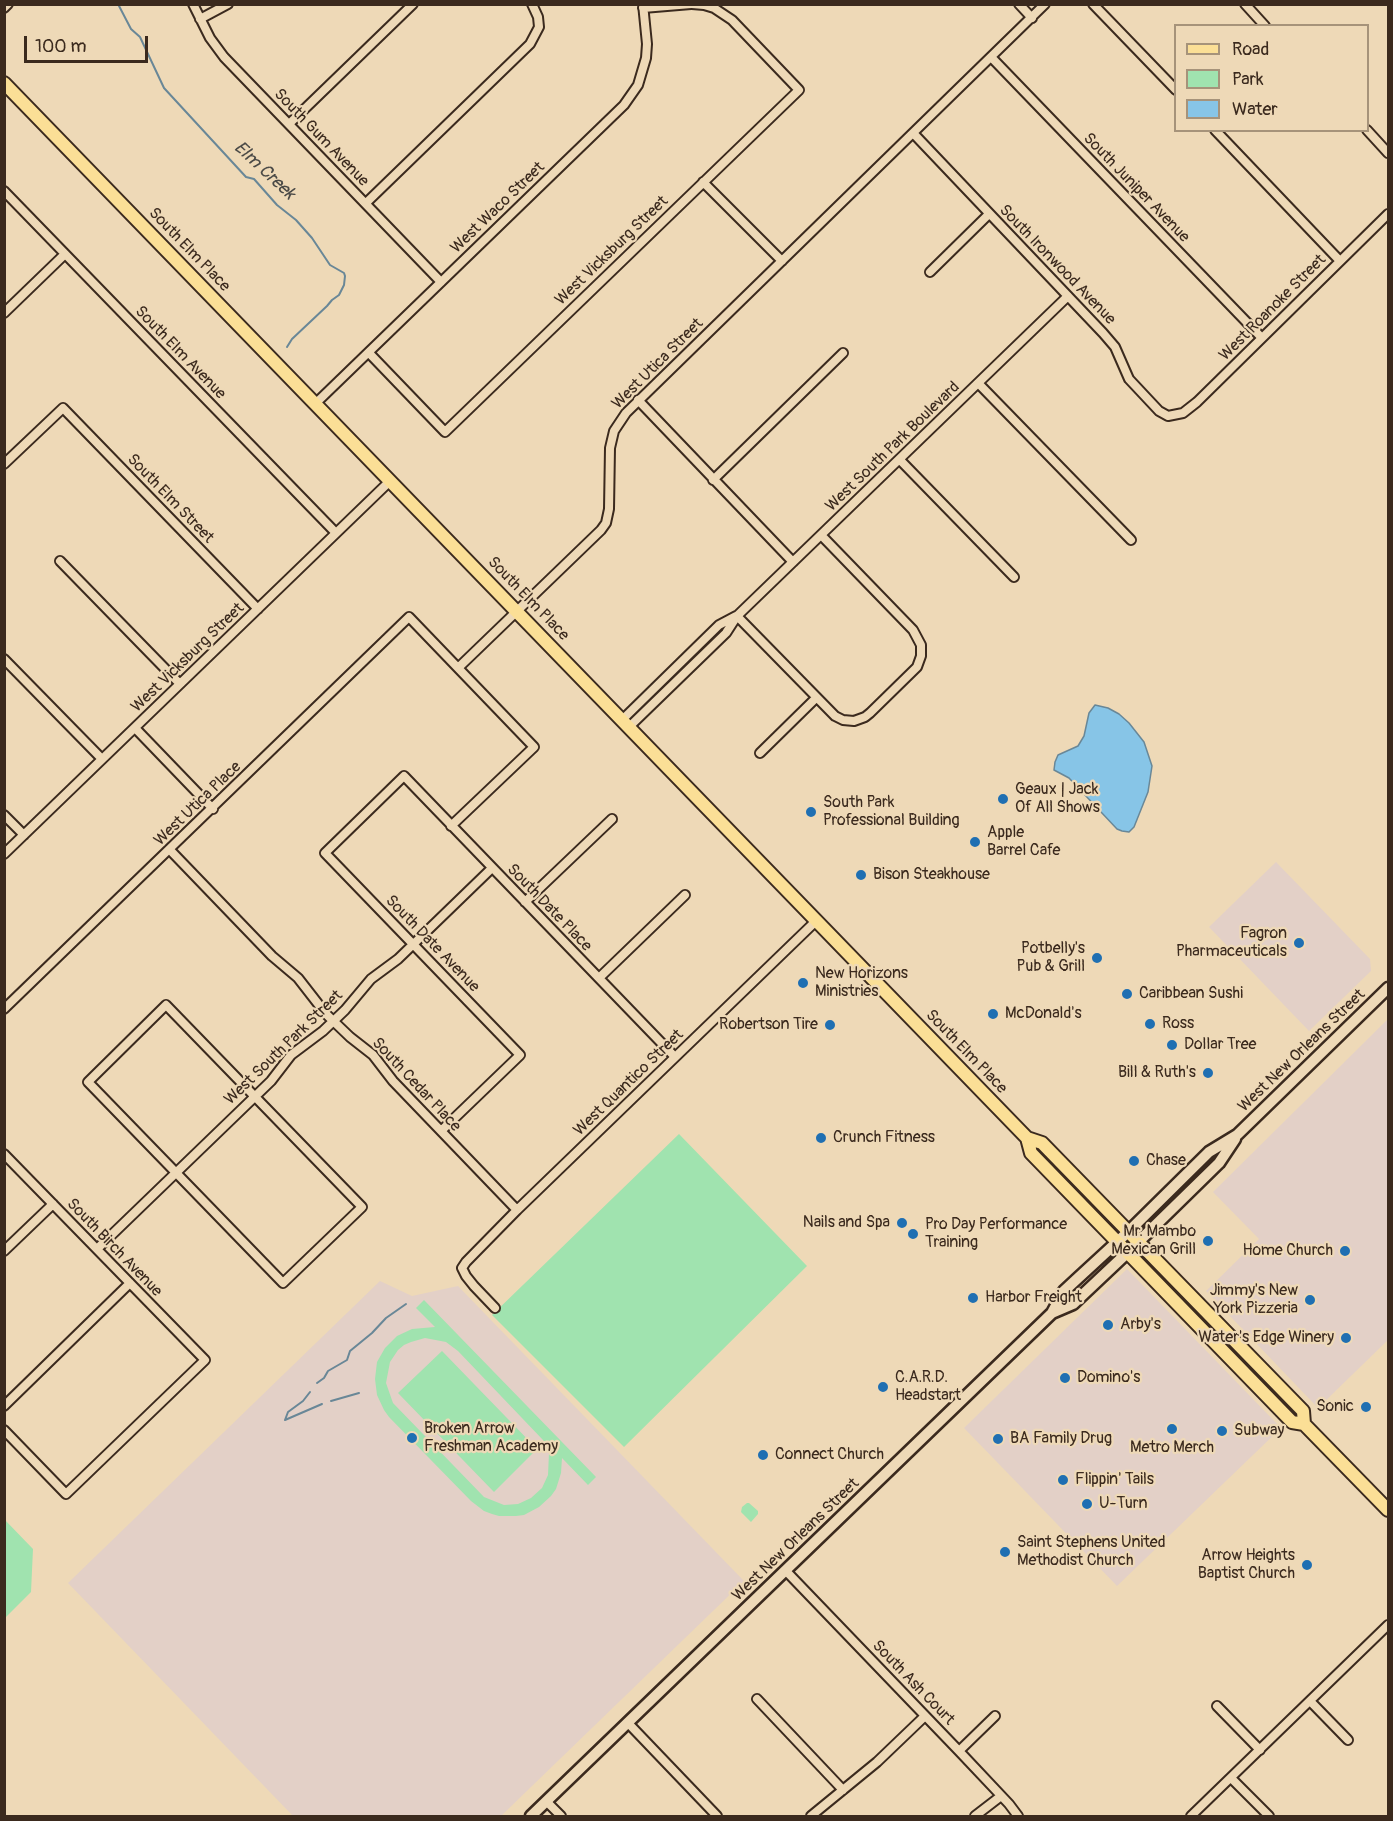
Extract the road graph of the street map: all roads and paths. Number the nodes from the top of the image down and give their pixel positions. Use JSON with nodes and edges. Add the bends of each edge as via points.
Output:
{"nodes":[{"id":1,"x":8,"y":4,"type":"edge"},
{"id":2,"x":193,"y":4,"type":"edge"},
{"id":3,"x":228,"y":4,"type":"edge"},
{"id":4,"x":413,"y":4,"type":"edge"},
{"id":5,"x":532,"y":4,"type":"edge"},
{"id":6,"x":692,"y":4,"type":"edge"},
{"id":7,"x":1019,"y":4,"type":"edge"},
{"id":8,"x":1045,"y":4,"type":"edge"},
{"id":9,"x":1093,"y":4,"type":"edge"},
{"id":10,"x":1245,"y":4,"type":"edge"},
{"id":11,"x":643,"y":6,"type":"edge"},
{"id":12,"x":4,"y":8,"type":"edge"},
{"id":13,"x":1032,"y":18,"type":"junction"},
{"id":14,"x":200,"y":19,"type":"junction"},
{"id":15,"x":1263,"y":24,"type":"edge"},
{"id":16,"x":991,"y":57,"type":"junction"},
{"id":17,"x":4,"y":83,"type":"edge"},
{"id":18,"x":1174,"y":88,"type":"edge"},
{"id":19,"x":289,"y":124,"type":"junction"},
{"id":20,"x":1217,"y":132,"type":"edge"},
{"id":21,"x":1369,"y":132,"type":"edge"},
{"id":22,"x":913,"y":133,"type":"junction"},
{"id":23,"x":1389,"y":153,"type":"edge"},
{"id":24,"x":703,"y":182,"type":"junction"},
{"id":25,"x":4,"y":191,"type":"edge"},
{"id":26,"x":366,"y":203,"type":"junction"},
{"id":27,"x":989,"y":214,"type":"junction"},
{"id":28,"x":1389,"y":214,"type":"edge"},
{"id":29,"x":65,"y":254,"type":"junction"},
{"id":30,"x":782,"y":261,"type":"junction"},
{"id":31,"x":1340,"y":261,"type":"junction"},
{"id":32,"x":930,"y":272,"type":"dead end"},
{"id":33,"x":441,"y":282,"type":"junction"},
{"id":34,"x":1068,"y":296,"type":"junction"},
{"id":35,"x":4,"y":313,"type":"edge"},
{"id":36,"x":1261,"y":337,"type":"junction"},
{"id":37,"x":369,"y":353,"type":"junction"},
{"id":38,"x":843,"y":353,"type":"dead end"},
{"id":39,"x":978,"y":383,"type":"junction"},
{"id":40,"x":638,"y":400,"type":"junction"},
{"id":41,"x":315,"y":404,"type":"junction"},
{"id":42,"x":1174,"y":416,"type":"joint"},
{"id":43,"x":900,"y":459,"type":"junction"},
{"id":44,"x":4,"y":464,"type":"edge"},
{"id":45,"x":713,"y":480,"type":"junction"},
{"id":46,"x":390,"y":481,"type":"junction"},
{"id":47,"x":336,"y":533,"type":"junction"},
{"id":48,"x":821,"y":535,"type":"junction"},
{"id":49,"x":1131,"y":540,"type":"dead end"},
{"id":50,"x":60,"y":561,"type":"dead end"},
{"id":51,"x":794,"y":562,"type":"junction"},
{"id":52,"x":1014,"y":577,"type":"dead end"},
{"id":53,"x":258,"y":609,"type":"junction"},
{"id":54,"x":516,"y":611,"type":"junction"},
{"id":55,"x":737,"y":616,"type":"junction"},
{"id":56,"x":4,"y":659,"type":"edge"},
{"id":57,"x":458,"y":668,"type":"junction"},
{"id":58,"x":180,"y":684,"type":"junction"},
{"id":59,"x":816,"y":698,"type":"junction"},
{"id":60,"x":625,"y":724,"type":"junction"},
{"id":61,"x":135,"y":728,"type":"junction"},
{"id":62,"x":760,"y":753,"type":"dead end"},
{"id":63,"x":102,"y":759,"type":"junction"},
{"id":64,"x":213,"y":809,"type":"junction"},
{"id":65,"x":4,"y":815,"type":"edge"},
{"id":66,"x":612,"y":819,"type":"dead end"},
{"id":67,"x":451,"y":826,"type":"junction"},
{"id":68,"x":24,"y":835,"type":"junction"},
{"id":69,"x":170,"y":850,"type":"junction"},
{"id":70,"x":325,"y":853,"type":"joint"},
{"id":71,"x":4,"y":854,"type":"edge"},
{"id":72,"x":492,"y":868,"type":"junction"},
{"id":73,"x":685,"y":895,"type":"dead end"},
{"id":74,"x":525,"y":902,"type":"junction"},
{"id":75,"x":816,"y":921,"type":"junction"},
{"id":76,"x":413,"y":944,"type":"junction"},
{"id":77,"x":599,"y":978,"type":"junction"},
{"id":78,"x":1389,"y":988,"type":"edge"},
{"id":79,"x":4,"y":1009,"type":"edge"},
{"id":80,"x":334,"y":1020,"type":"junction"},
{"id":81,"x":675,"y":1057,"type":"junction"},
{"id":82,"x":255,"y":1096,"type":"junction"},
{"id":83,"x":441,"y":1131,"type":"junction"},
{"id":84,"x":1237,"y":1135,"type":"junction"},
{"id":85,"x":1027,"y":1138,"type":"junction"},
{"id":86,"x":4,"y":1154,"type":"edge"},
{"id":87,"x":176,"y":1173,"type":"junction"},
{"id":88,"x":53,"y":1204,"type":"junction"},
{"id":89,"x":517,"y":1210,"type":"junction"},
{"id":90,"x":1128,"y":1232,"type":"junction"},
{"id":91,"x":1117,"y":1242,"type":"junction"},
{"id":92,"x":1138,"y":1242,"type":"junction"},
{"id":93,"x":97,"y":1249,"type":"junction"},
{"id":94,"x":4,"y":1251,"type":"edge"},
{"id":95,"x":1128,"y":1252,"type":"junction"},
{"id":96,"x":130,"y":1283,"type":"junction"},
{"id":97,"x":495,"y":1308,"type":"dead end"},
{"id":98,"x":1052,"y":1313,"type":"junction"},
{"id":99,"x":1237,"y":1343,"type":"junction"},
{"id":100,"x":1226,"y":1354,"type":"junction"},
{"id":101,"x":4,"y":1406,"type":"edge"},
{"id":102,"x":1304,"y":1424,"type":"junction"},
{"id":103,"x":4,"y":1430,"type":"edge"},
{"id":104,"x":1389,"y":1510,"type":"edge"},
{"id":105,"x":786,"y":1571,"type":"junction"},
{"id":106,"x":1389,"y":1625,"type":"edge"},
{"id":107,"x":757,"y":1699,"type":"dead end"},
{"id":108,"x":1310,"y":1701,"type":"junction"},
{"id":109,"x":1217,"y":1707,"type":"dead end"},
{"id":110,"x":925,"y":1716,"type":"junction"},
{"id":111,"x":995,"y":1716,"type":"dead end"},
{"id":112,"x":628,"y":1723,"type":"junction"},
{"id":113,"x":1348,"y":1740,"type":"dead end"},
{"id":114,"x":1260,"y":1750,"type":"junction"},
{"id":115,"x":959,"y":1751,"type":"junction"},
{"id":116,"x":1231,"y":1778,"type":"junction"},
{"id":117,"x":843,"y":1790,"type":"junction"},
{"id":118,"x":1001,"y":1796,"type":"junction"},
{"id":119,"x":547,"y":1802,"type":"junction"},
{"id":120,"x":531,"y":1816,"type":"edge"},
{"id":121,"x":561,"y":1816,"type":"edge"},
{"id":122,"x":717,"y":1816,"type":"edge"},
{"id":123,"x":811,"y":1816,"type":"edge"},
{"id":124,"x":975,"y":1816,"type":"edge"},
{"id":125,"x":1018,"y":1816,"type":"edge"},
{"id":126,"x":1191,"y":1816,"type":"edge"},
{"id":127,"x":1269,"y":1816,"type":"edge"}],
"edges":[{"from":1,"to":12,"type":"street"},
{"from":2,"to":14,"type":"street","name":"South Gum Avenue"},
{"from":3,"to":14,"type":"street"},
{"from":4,"to":19,"type":"street"},
{"from":5,"to":26,"type":"street","via":[[539,22],[530,44]]},
{"from":6,"to":11,"type":"street"},
{"from":6,"to":24,"type":"street","name":"West Vicksburg Street","via":[[704,5],[732,20],[799,90]]},
{"from":7,"to":13,"type":"street"},
{"from":8,"to":13,"type":"street","name":"West Utica Street"},
{"from":9,"to":18,"type":"street"},
{"from":10,"to":15,"type":"street"},
{"from":11,"to":33,"type":"street","name":"West Waco Street","via":[[646,58],[631,95]]},
{"from":13,"to":16,"type":"street","name":"West Utica Street"},
{"from":14,"to":19,"type":"street","name":"South Gum Avenue","via":[[224,57]]},
{"from":16,"to":22,"type":"street","name":"West Utica Street"},
{"from":16,"to":36,"type":"street","name":"South Juniper Avenue"},
{"from":17,"to":41,"type":"main road","name":"South Elm Place"},
{"from":19,"to":26,"type":"street","name":"South Gum Avenue"},
{"from":20,"to":31,"type":"street"},
{"from":21,"to":23,"type":"street"},
{"from":22,"to":27,"type":"street","name":"South Ironwood Avenue"},
{"from":22,"to":30,"type":"street","name":"West Utica Street"},
{"from":24,"to":30,"type":"street"},
{"from":24,"to":37,"type":"street","name":"West Vicksburg Street","via":[[445,432]]},
{"from":25,"to":29,"type":"street","name":"South Elm Avenue"},
{"from":26,"to":33,"type":"street","name":"South Gum Avenue"},
{"from":27,"to":32,"type":"street"},
{"from":27,"to":34,"type":"street","name":"South Ironwood Avenue"},
{"from":28,"to":31,"type":"street","name":"West Roanoke Street"},
{"from":29,"to":35,"type":"street"},
{"from":29,"to":47,"type":"street","name":"South Elm Avenue"},
{"from":30,"to":40,"type":"street","name":"West Utica Street"},
{"from":31,"to":36,"type":"street","name":"West Roanoke Street"},
{"from":33,"to":37,"type":"street","name":"West Waco Street"},
{"from":34,"to":39,"type":"street","name":"West South Park Boulevard"},
{"from":34,"to":42,"type":"street","name":"South Ironwood Avenue","via":[[1115,347],[1135,387],[1159,411]]},
{"from":36,"to":42,"type":"street","name":"West Roanoke Street","via":[[1197,402]]},
{"from":37,"to":41,"type":"street","name":"West Waco Street"},
{"from":38,"to":45,"type":"street"},
{"from":39,"to":43,"type":"street","name":"West South Park Boulevard"},
{"from":39,"to":49,"type":"street"},
{"from":40,"to":45,"type":"street"},
{"from":40,"to":54,"type":"street","name":"West Utica Street","via":[[619,422],[612,440],[606,523]]},
{"from":41,"to":46,"type":"main road","name":"South Elm Place"},
{"from":43,"to":48,"type":"street","name":"West South Park Boulevard"},
{"from":43,"to":52,"type":"street"},
{"from":44,"to":53,"type":"street","name":"South Elm Street","via":[[63,408]]},
{"from":45,"to":51,"type":"street"},
{"from":46,"to":47,"type":"street","name":"West Vicksburg Street"},
{"from":46,"to":54,"type":"main road","name":"South Elm Place"},
{"from":47,"to":53,"type":"street","name":"West Vicksburg Street"},
{"from":48,"to":51,"type":"street","name":"West South Park Boulevard"},
{"from":48,"to":59,"type":"street","via":[[913,630],[921,645],[921,656],[917,667],[865,717],[843,720]]},
{"from":50,"to":58,"type":"street"},
{"from":51,"to":55,"type":"street","name":"West South Park Boulevard"},
{"from":53,"to":58,"type":"street","name":"West Vicksburg Street"},
{"from":54,"to":57,"type":"street","name":"West Utica Street"},
{"from":54,"to":60,"type":"main road","name":"South Elm Place"},
{"from":55,"to":59,"type":"street"},
{"from":55,"to":60,"type":"street","name":"West South Park Boulevard","via":[[726,633]]},
{"from":56,"to":63,"type":"street"},
{"from":57,"to":64,"type":"street","name":"West Utica Place","via":[[409,617]]},
{"from":57,"to":67,"type":"street","via":[[534,747]]},
{"from":58,"to":61,"type":"street","name":"West Vicksburg Street"},
{"from":59,"to":62,"type":"street"},
{"from":60,"to":75,"type":"main road","name":"South Elm Place"},
{"from":61,"to":63,"type":"street","name":"West Vicksburg Street"},
{"from":61,"to":64,"type":"street"},
{"from":63,"to":68,"type":"street","name":"West Vicksburg Street"},
{"from":64,"to":69,"type":"street","name":"West Utica Place"},
{"from":65,"to":68,"type":"street"},
{"from":66,"to":74,"type":"street"},
{"from":67,"to":70,"type":"street","name":"South Date Place","via":[[404,776]]},
{"from":67,"to":72,"type":"street","name":"South Date Place"},
{"from":68,"to":71,"type":"street","name":"West Vicksburg Street"},
{"from":69,"to":79,"type":"street","name":"West Utica Place"},
{"from":69,"to":80,"type":"street","name":"South Cedar Place","via":[[298,978]]},
{"from":70,"to":76,"type":"street","name":"South Date Avenue"},
{"from":72,"to":74,"type":"street","name":"South Date Place"},
{"from":72,"to":76,"type":"street","name":"West South Park Street"},
{"from":73,"to":77,"type":"street"},
{"from":74,"to":77,"type":"street","name":"South Date Place"},
{"from":75,"to":81,"type":"street","name":"West Quantico Street"},
{"from":75,"to":85,"type":"main road","name":"South Elm Place"},
{"from":76,"to":80,"type":"street","name":"West South Park Street","via":[[365,985]]},
{"from":76,"to":83,"type":"street","name":"South Date Avenue","via":[[520,1054]]},
{"from":77,"to":81,"type":"street","name":"South Date Place"},
{"from":78,"to":84,"type":"main road","name":"West New Orleans Street"},
{"from":80,"to":82,"type":"street","name":"West South Park Street","via":[[291,1055]]},
{"from":80,"to":83,"type":"street","name":"South Cedar Place","via":[[373,1055]]},
{"from":81,"to":89,"type":"street","name":"West Quantico Street"},
{"from":82,"to":87,"type":"street","name":"West South Park Street"},
{"from":82,"to":87,"type":"street","via":[[166,1005],[88,1082]]},
{"from":82,"to":87,"type":"street","via":[[362,1207],[283,1283]]},
{"from":83,"to":89,"type":"street","name":"South Cedar Place"},
{"from":84,"to":90,"type":"main road","name":"West New Orleans Street","via":[[1209,1152]]},
{"from":84,"to":92,"type":"main road","name":"West New Orleans Street","via":[[1219,1163]]},
{"from":85,"to":90,"type":"main road","name":"South Elm Place","via":[[1042,1143]]},
{"from":85,"to":91,"type":"main road","name":"South Elm Place","via":[[1031,1153]]},
{"from":86,"to":88,"type":"street","name":"South Birch Avenue"},
{"from":87,"to":93,"type":"street","name":"West South Park Street"},
{"from":88,"to":93,"type":"street","name":"South Birch Avenue"},
{"from":88,"to":94,"type":"street"},
{"from":89,"to":97,"type":"street","name":"West Quantico Street","via":[[462,1268]]},
{"from":90,"to":91,"type":"main road","name":"West New Orleans Street"},
{"from":90,"to":92,"type":"main road","name":"South Elm Place"},
{"from":91,"to":95,"type":"main road","name":"South Elm Place"},
{"from":91,"to":98,"type":"main road","name":"West New Orleans Street","via":[[1064,1292]]},
{"from":92,"to":95,"type":"main road","name":"West New Orleans Street"},
{"from":92,"to":99,"type":"main road","name":"South Elm Place"},
{"from":93,"to":96,"type":"street","name":"South Birch Avenue"},
{"from":95,"to":98,"type":"main road","name":"West New Orleans Street","via":[[1073,1304]]},
{"from":95,"to":100,"type":"main road","name":"South Elm Place"},
{"from":96,"to":101,"type":"street"},
{"from":96,"to":103,"type":"street","name":"South Birch Avenue","via":[[205,1360],[66,1494]]},
{"from":98,"to":105,"type":"main road","name":"West New Orleans Street"},
{"from":99,"to":100,"type":"main road"},
{"from":99,"to":102,"type":"main road","name":"South Elm Place","via":[[1303,1411]]},
{"from":100,"to":102,"type":"main road","name":"South Elm Place","via":[[1292,1422]]},
{"from":102,"to":104,"type":"main road","name":"South Elm Place"},
{"from":105,"to":110,"type":"street","name":"South Ash Court"},
{"from":105,"to":112,"type":"main road","name":"West New Orleans Street"},
{"from":106,"to":108,"type":"street"},
{"from":107,"to":117,"type":"street"},
{"from":108,"to":113,"type":"street"},
{"from":108,"to":114,"type":"street"},
{"from":109,"to":114,"type":"street"},
{"from":110,"to":115,"type":"street","name":"South Ash Court"},
{"from":110,"to":117,"type":"street"},
{"from":111,"to":115,"type":"street"},
{"from":112,"to":119,"type":"main road","name":"West New Orleans Street"},
{"from":112,"to":122,"type":"street"},
{"from":114,"to":116,"type":"street"},
{"from":115,"to":118,"type":"street","name":"South Ash Court"},
{"from":116,"to":126,"type":"street"},
{"from":116,"to":127,"type":"street"},
{"from":117,"to":123,"type":"street"},
{"from":118,"to":124,"type":"street"},
{"from":118,"to":125,"type":"street","name":"South Ash Court"},
{"from":119,"to":120,"type":"main road","name":"West New Orleans Street"},
{"from":119,"to":121,"type":"street"}]}
